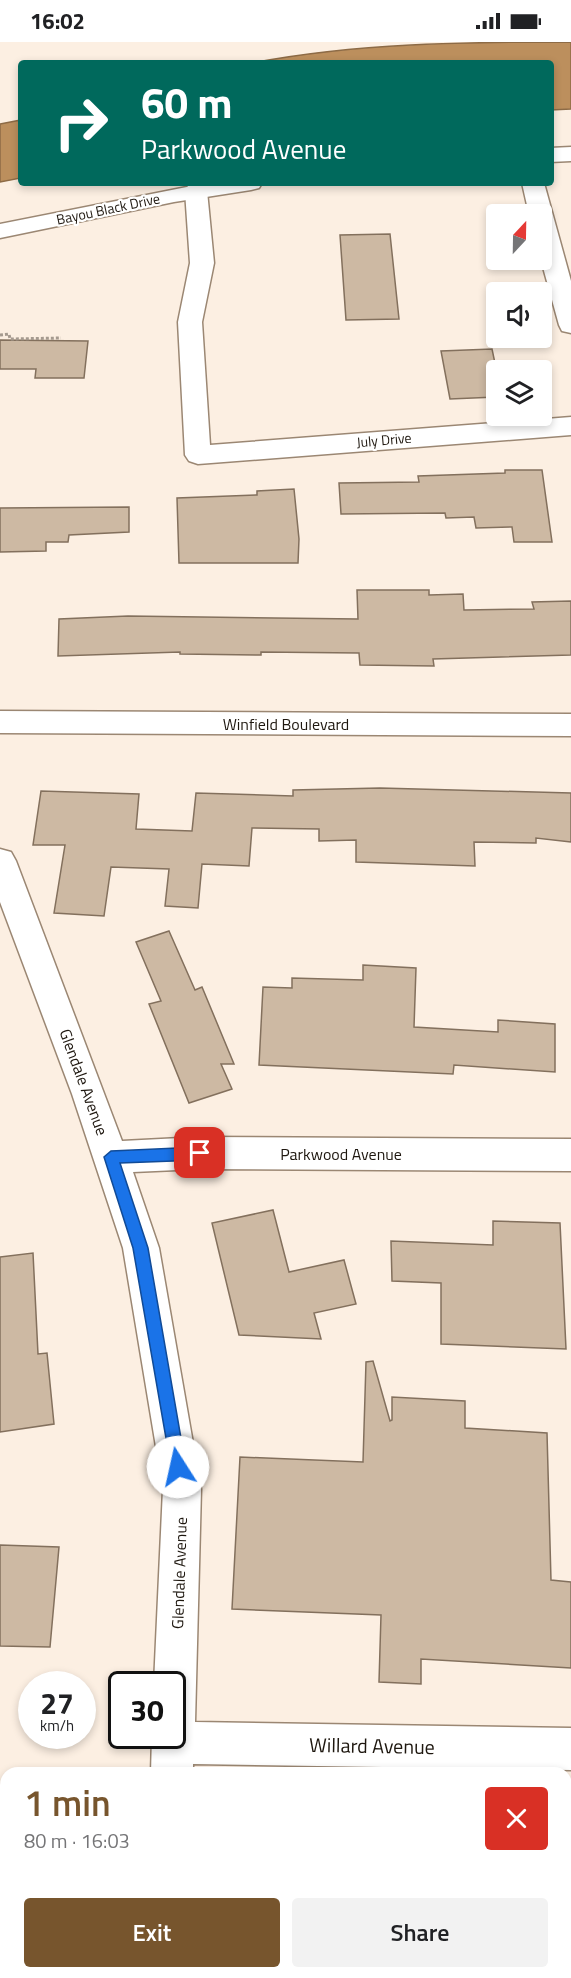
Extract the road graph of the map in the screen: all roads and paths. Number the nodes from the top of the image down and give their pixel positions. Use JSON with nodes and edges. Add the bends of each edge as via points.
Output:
{"nodes":[{"id":1,"x":571,"y":154,"type":"edge"},
{"id":2,"x":554,"y":155,"type":"edge"},
{"id":3,"x":230,"y":186,"type":"edge"},
{"id":4,"x":534,"y":186,"type":"edge"},
{"id":5,"x":196,"y":191,"type":"junction"},
{"id":6,"x":538,"y":204,"type":"edge"},
{"id":7,"x":0,"y":231,"type":"edge"},
{"id":8,"x":552,"y":256,"type":"edge"},
{"id":9,"x":571,"y":325,"type":"edge"},
{"id":10,"x":0,"y":335,"type":"edge"},
{"id":11,"x":61,"y":338,"type":"dead end"},
{"id":12,"x":571,"y":426,"type":"edge"},
{"id":13,"x":0,"y":722,"type":"edge"},
{"id":14,"x":571,"y":725,"type":"edge"},
{"id":15,"x":0,"y":861,"type":"edge"},
{"id":16,"x":571,"y":1155,"type":"edge"},
{"id":17,"x":111,"y":1157,"type":"junction"},
{"id":18,"x":571,"y":1749,"type":"edge"},
{"id":19,"x":172,"y":1758,"type":"edge"}],
"edges":[{"from":1,"to":2,"type":"street"},
{"from":3,"to":5,"type":"street","name":"Bayou Black Drive"},
{"from":4,"to":6,"type":"street"},
{"from":5,"to":7,"type":"street","name":"Bayou Black Drive"},
{"from":5,"to":12,"type":"street","name":"July Drive","via":[[202,263],[190,322],[198,455]]},
{"from":8,"to":9,"type":"street"},
{"from":10,"to":11,"type":"path","via":[[9,334],[10,339]]},
{"from":13,"to":14,"type":"street","name":"Winfield Boulevard"},
{"from":15,"to":17,"type":"street","name":"Glendale Avenue"},
{"from":16,"to":17,"type":"street","name":"Parkwood Avenue","via":[[200,1153]]},
{"from":17,"to":19,"type":"street","name":"Glendale Avenue","via":[[141,1248],[182,1489]]},
{"from":18,"to":19,"type":"street","name":"Willard Avenue"}]}
